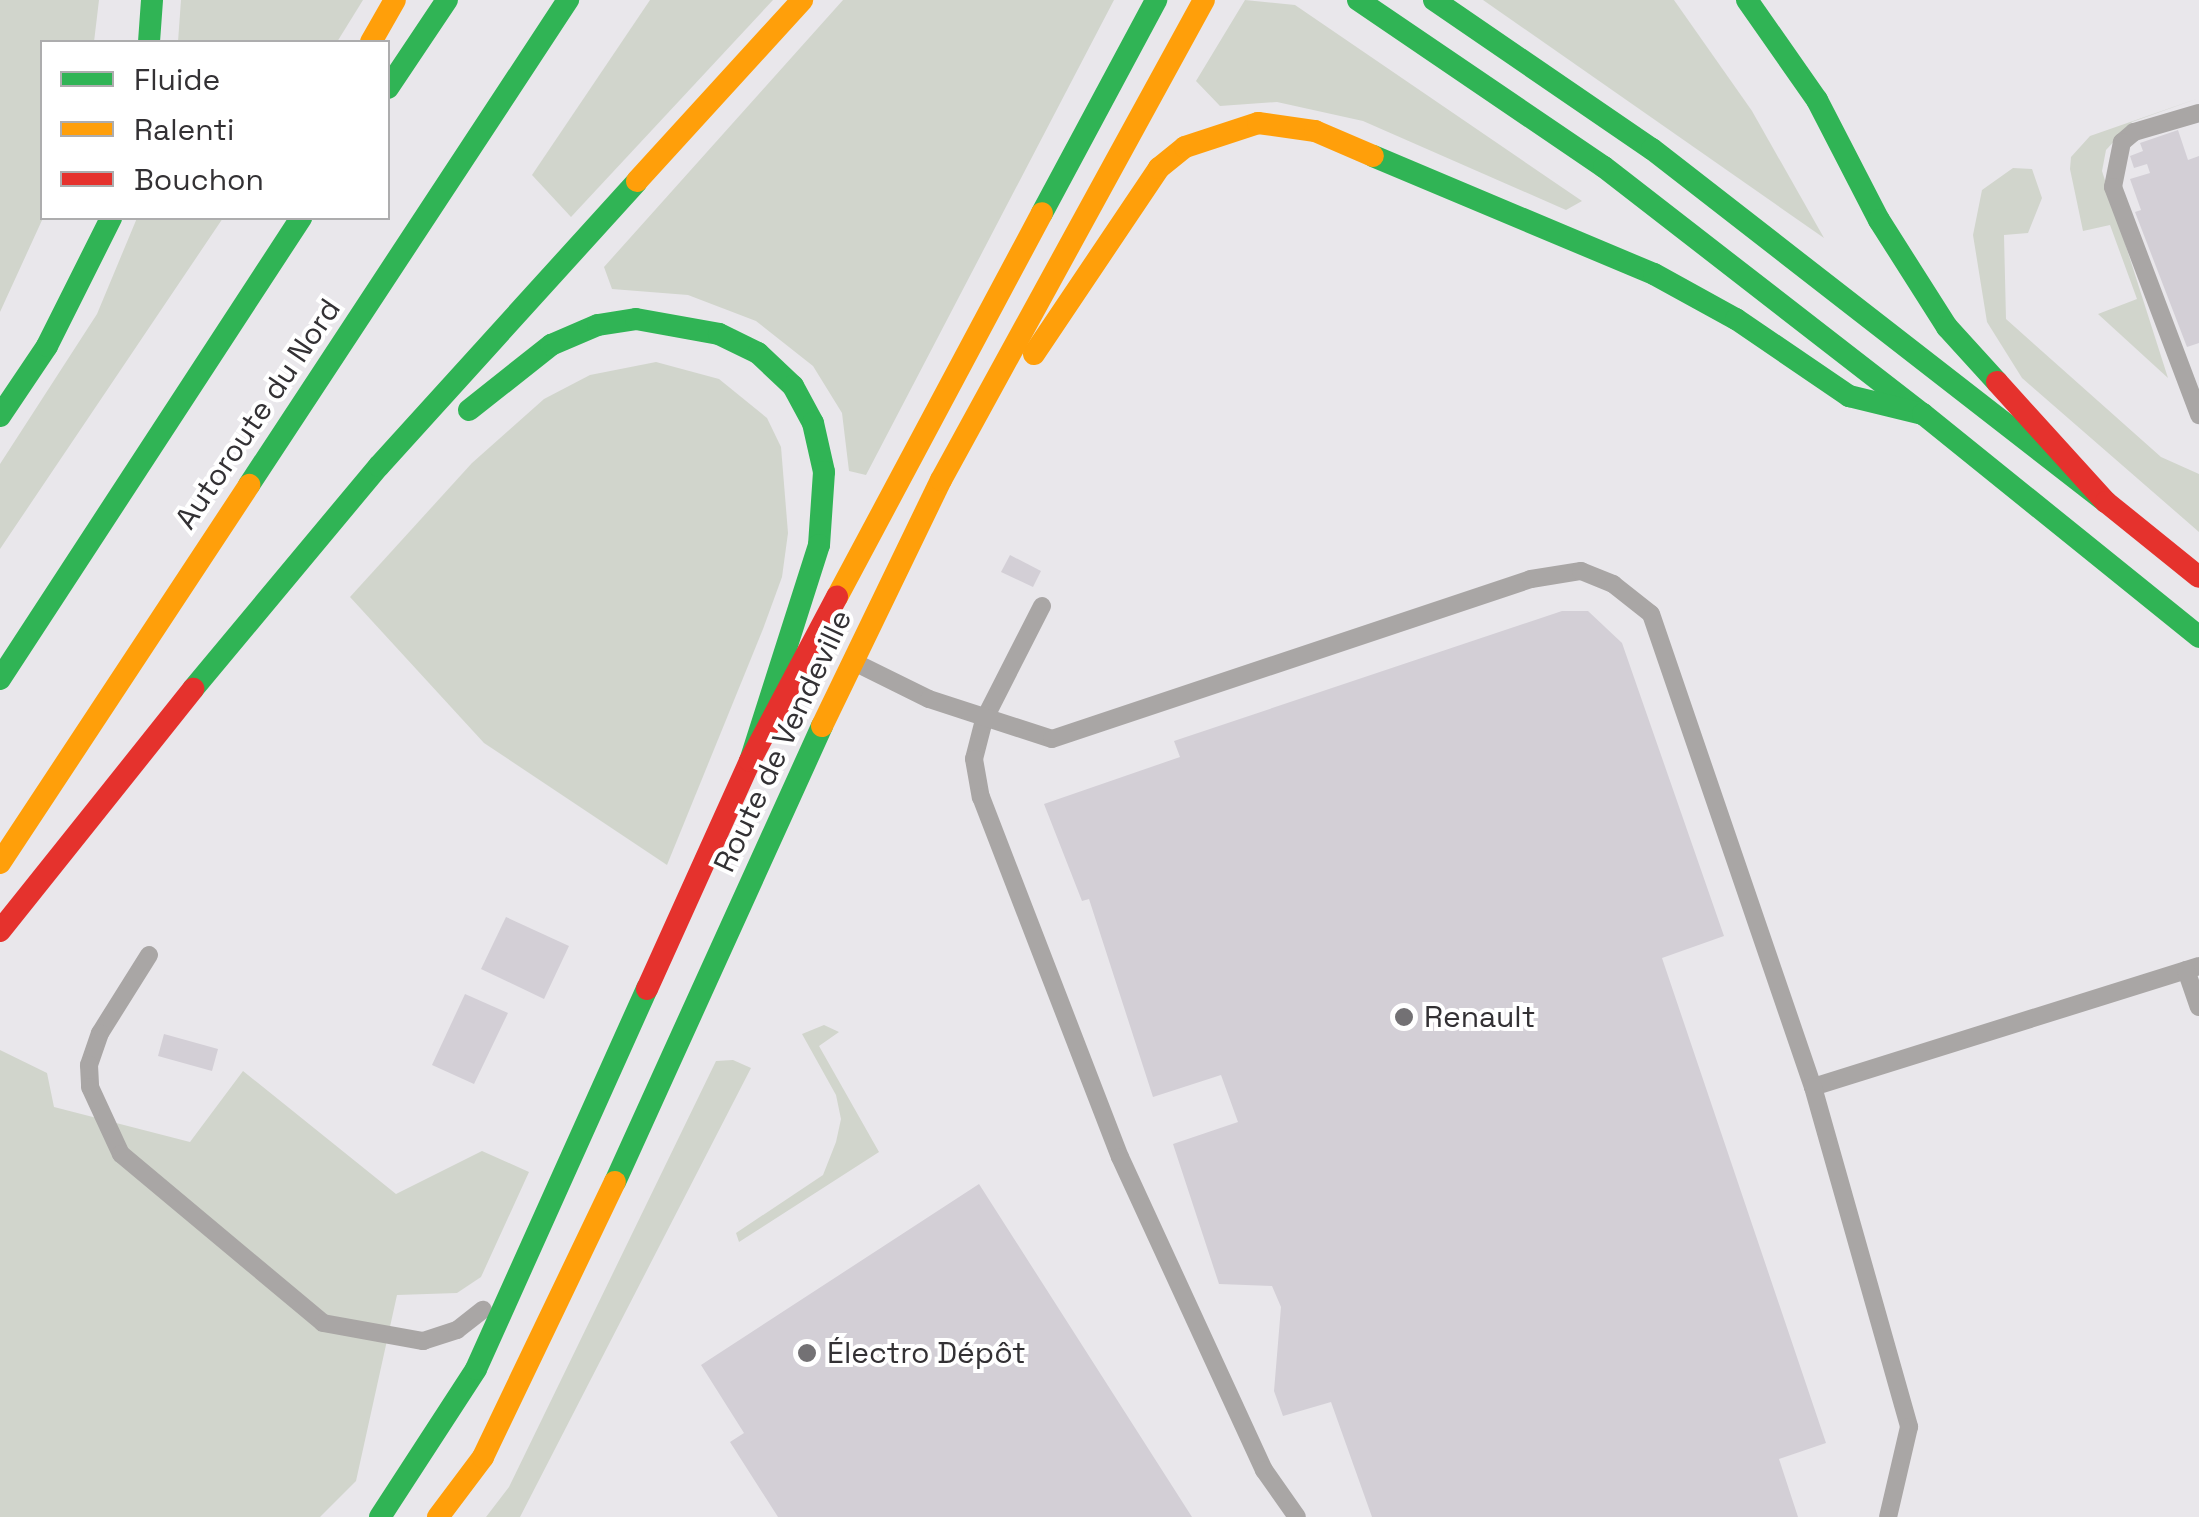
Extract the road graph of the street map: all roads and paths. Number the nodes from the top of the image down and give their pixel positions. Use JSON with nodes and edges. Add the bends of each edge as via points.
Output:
{"nodes":[{"id":1,"x":152,"y":0,"type":"edge"},
{"id":2,"x":395,"y":0,"type":"edge"},
{"id":3,"x":447,"y":0,"type":"edge"},
{"id":4,"x":568,"y":0,"type":"edge"},
{"id":5,"x":802,"y":0,"type":"edge"},
{"id":6,"x":1156,"y":0,"type":"edge"},
{"id":7,"x":1204,"y":0,"type":"edge"},
{"id":8,"x":1434,"y":0,"type":"edge"},
{"id":9,"x":1748,"y":0,"type":"edge"},
{"id":10,"x":1358,"y":2,"type":"edge"},
{"id":11,"x":149,"y":40,"type":"edge"},
{"id":12,"x":372,"y":40,"type":"edge"},
{"id":13,"x":390,"y":85,"type":"edge"},
{"id":14,"x":2199,"y":114,"type":"edge"},
{"id":15,"x":110,"y":220,"type":"edge"},
{"id":16,"x":299,"y":220,"type":"edge"},
{"id":17,"x":1923,"y":414,"type":"junction"},
{"id":18,"x":2199,"y":415,"type":"edge"},
{"id":19,"x":0,"y":416,"type":"edge"},
{"id":20,"x":450,"y":429,"type":"dead end"},
{"id":21,"x":414,"y":465,"type":"dead end"},
{"id":22,"x":941,"y":480,"type":"junction"},
{"id":23,"x":353,"y":496,"type":"junction"},
{"id":24,"x":2106,"y":502,"type":"junction"},
{"id":25,"x":2199,"y":577,"type":"edge"},
{"id":26,"x":1042,"y":606,"type":"dead end"},
{"id":27,"x":2199,"y":637,"type":"edge"},
{"id":28,"x":852,"y":660,"type":"junction"},
{"id":29,"x":0,"y":679,"type":"edge"},
{"id":30,"x":984,"y":720,"type":"junction"},
{"id":31,"x":750,"y":761,"type":"junction"},
{"id":32,"x":0,"y":863,"type":"edge"},
{"id":33,"x":0,"y":931,"type":"edge"},
{"id":34,"x":150,"y":955,"type":"dead end"},
{"id":35,"x":2192,"y":968,"type":"edge"},
{"id":36,"x":2199,"y":1007,"type":"edge"},
{"id":37,"x":1813,"y":1087,"type":"junction"},
{"id":38,"x":516,"y":1286,"type":"junction"},
{"id":39,"x":442,"y":1428,"type":"junction"},
{"id":40,"x":360,"y":1517,"type":"edge"},
{"id":41,"x":380,"y":1517,"type":"edge"},
{"id":42,"x":438,"y":1517,"type":"edge"},
{"id":43,"x":1298,"y":1517,"type":"edge"},
{"id":44,"x":1888,"y":1517,"type":"edge"}],
"edges":[{"from":1,"to":11,"type":"main road"},
{"from":2,"to":12,"type":"main road"},
{"from":3,"to":13,"type":"main road"},
{"from":4,"to":32,"type":"main road","name":"Autoroute du Nord"},
{"from":5,"to":23,"type":"main road"},
{"from":6,"to":31,"type":"main road","name":"Route de Vendeville"},
{"from":7,"to":22,"type":"main road","name":"Route de Vendeville"},
{"from":8,"to":24,"type":"main road","via":[[1652,149]]},
{"from":9,"to":24,"type":"main road","via":[[1817,100],[1878,220],[1947,327]]},
{"from":10,"to":17,"type":"main road","via":[[1604,167]]},
{"from":14,"to":18,"type":"lane","via":[[2134,132],[2122,142],[2113,187]]},
{"from":15,"to":19,"type":"main road","via":[[66,312]]},
{"from":16,"to":29,"type":"main road"},
{"from":17,"to":22,"type":"main road","via":[[1849,396],[1736,319],[1548,226],[1315,131],[1258,122],[1204,136],[1159,168]]},
{"from":17,"to":27,"type":"main road"},
{"from":20,"to":31,"type":"main road","via":[[551,345],[598,325],[636,319],[719,334],[758,353],[793,386],[813,423],[824,472],[819,545]]},
{"from":21,"to":23,"type":"main road","via":[[403,477]]},
{"from":22,"to":28,"type":"main road","name":"Route de Vendeville"},
{"from":23,"to":33,"type":"main road","via":[[106,792]]},
{"from":24,"to":25,"type":"main road"},
{"from":26,"to":30,"type":"lane"},
{"from":28,"to":30,"type":"lane"},
{"from":28,"to":42,"type":"main road","name":"Route de Vendeville","via":[[554,1316],[483,1456]]},
{"from":30,"to":37,"type":"lane","via":[[1052,739],[1531,579],[1562,571],[1596,576],[1638,600],[1660,633]]},
{"from":30,"to":43,"type":"lane","via":[[974,760],[981,797],[1120,1157],[1264,1470]]},
{"from":31,"to":38,"type":"main road","name":"Route de Vendeville"},
{"from":34,"to":38,"type":"lane","via":[[100,1033],[88,1065],[90,1087],[121,1154],[323,1323],[423,1341],[457,1330]]},
{"from":35,"to":36,"type":"lane"},
{"from":35,"to":37,"type":"lane"},
{"from":37,"to":44,"type":"lane","via":[[1909,1427]]},
{"from":38,"to":39,"type":"main road","name":"Route de Vendeville"},
{"from":39,"to":40,"type":"main road"},
{"from":39,"to":41,"type":"main road"}]}
